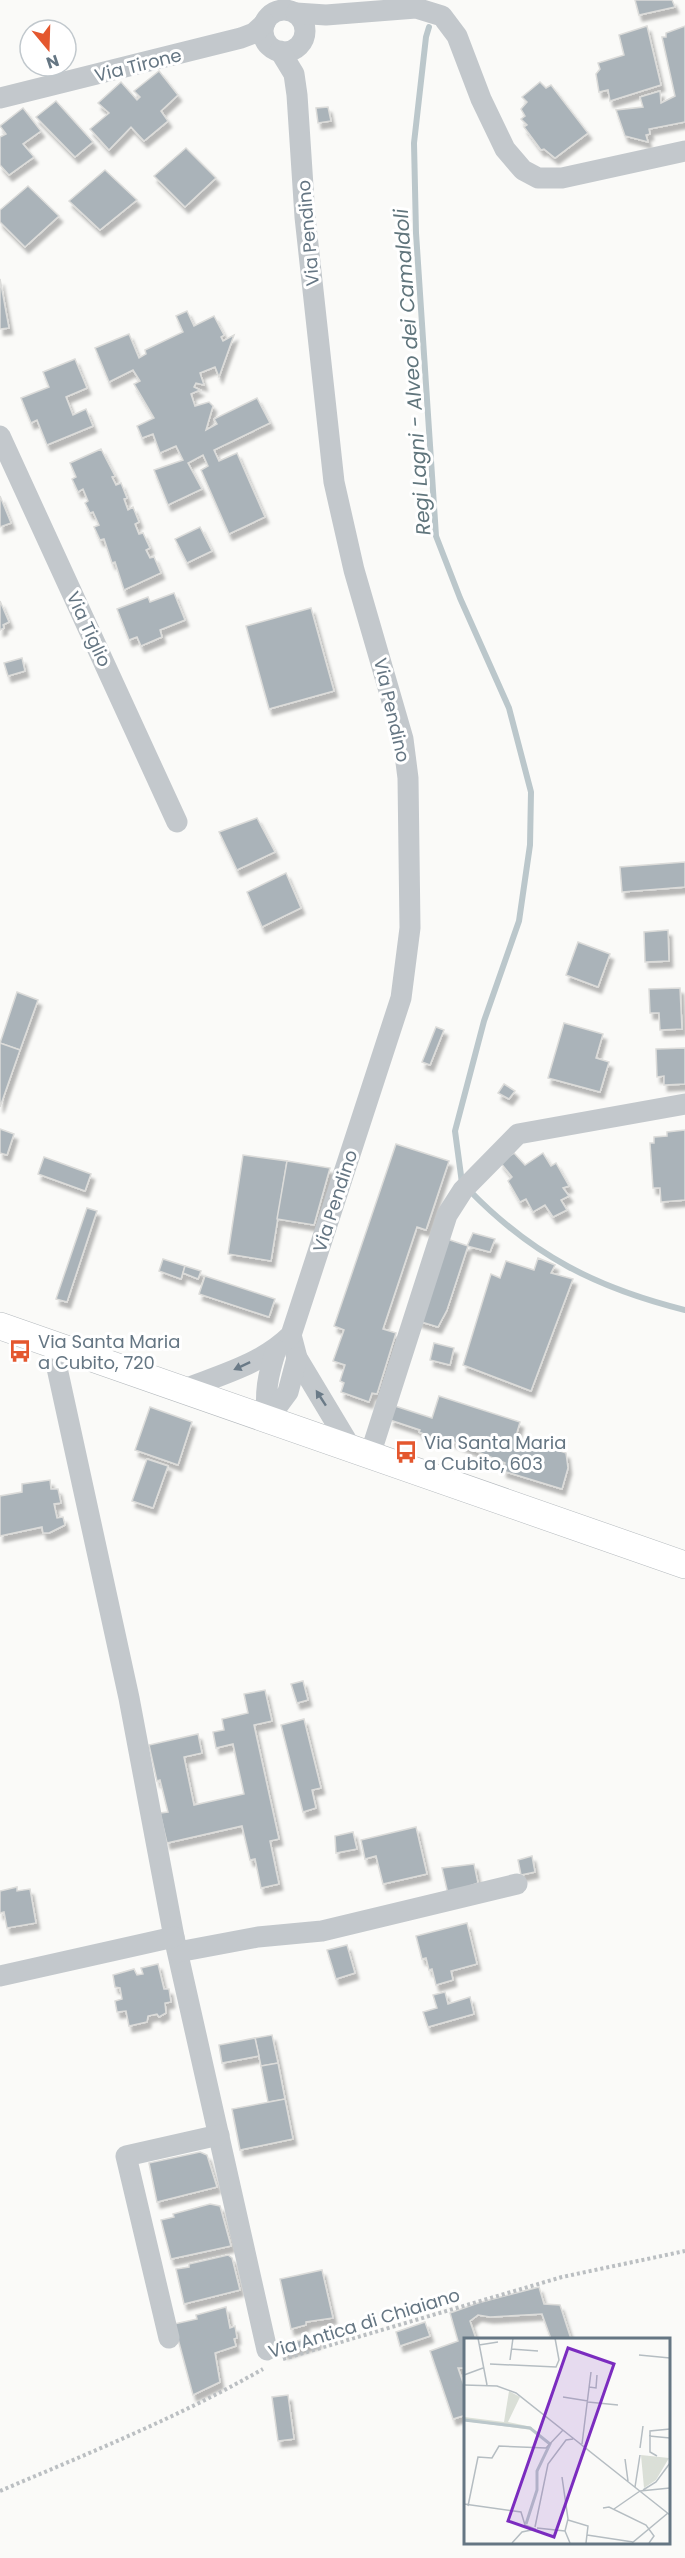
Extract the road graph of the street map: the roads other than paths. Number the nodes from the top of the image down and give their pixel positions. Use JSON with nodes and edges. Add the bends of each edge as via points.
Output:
{"nodes":[{"id":1,"x":284,"y":23,"type":"edge"},
{"id":2,"x":0,"y":98,"type":"edge"},
{"id":3,"x":685,"y":151,"type":"edge"},
{"id":4,"x":0,"y":436,"type":"edge"},
{"id":5,"x":177,"y":822,"type":"dead end"},
{"id":6,"x":685,"y":1104,"type":"edge"},
{"id":7,"x":0,"y":1326,"type":"edge"},
{"id":8,"x":291,"y":1335,"type":"junction"},
{"id":9,"x":52,"y":1345,"type":"junction"},
{"id":10,"x":276,"y":1350,"type":"junction"},
{"id":11,"x":297,"y":1358,"type":"junction"},
{"id":12,"x":182,"y":1390,"type":"junction"},
{"id":13,"x":268,"y":1419,"type":"junction"},
{"id":14,"x":361,"y":1451,"type":"junction"},
{"id":15,"x":685,"y":1565,"type":"edge"},
{"id":16,"x":517,"y":1884,"type":"dead end"},
{"id":17,"x":176,"y":1944,"type":"junction"},
{"id":18,"x":0,"y":1976,"type":"edge"},
{"id":19,"x":219,"y":2135,"type":"junction"},
{"id":20,"x":169,"y":2338,"type":"dead end"},
{"id":21,"x":270,"y":2360,"type":"road end"}],
"edges":[{"from":1,"to":2,"type":"street","name":"Via Tirone","via":[[241,38]]},
{"from":1,"to":3,"type":"street","via":[[326,15],[416,8],[441,16],[457,36],[505,149],[523,170],[538,178],[562,178]]},
{"from":1,"to":8,"type":"street","name":"Via Pendino","via":[[294,74],[305,218],[334,482],[354,570],[403,739],[408,778],[410,928],[401,998]]},
{"from":4,"to":5,"type":"street","name":"Via Tiglio"},
{"from":6,"to":14,"type":"street","via":[[518,1134],[468,1185],[447,1215]]},
{"from":7,"to":9,"type":"main road"},
{"from":8,"to":10,"type":"street","name":"Via Pendino"},
{"from":8,"to":11,"type":"street"},
{"from":9,"to":12,"type":"main road"},
{"from":9,"to":17,"type":"street","via":[[129,1698]]},
{"from":10,"to":12,"type":"street","name":"Via Pendino","one_way":true},
{"from":10,"to":13,"type":"street","name":"Via Pendino","via":[[266,1382]]},
{"from":11,"to":13,"type":"street","via":[[288,1392]]},
{"from":14,"to":11,"type":"street","one_way":true},
{"from":12,"to":13,"type":"main road"},
{"from":13,"to":14,"type":"main road"},
{"from":14,"to":15,"type":"main road"},
{"from":16,"to":17,"type":"street","via":[[333,1929]]},
{"from":17,"to":18,"type":"street"},
{"from":17,"to":19,"type":"street"},
{"from":19,"to":20,"type":"street","via":[[126,2156]]},
{"from":19,"to":21,"type":"street"}]}
